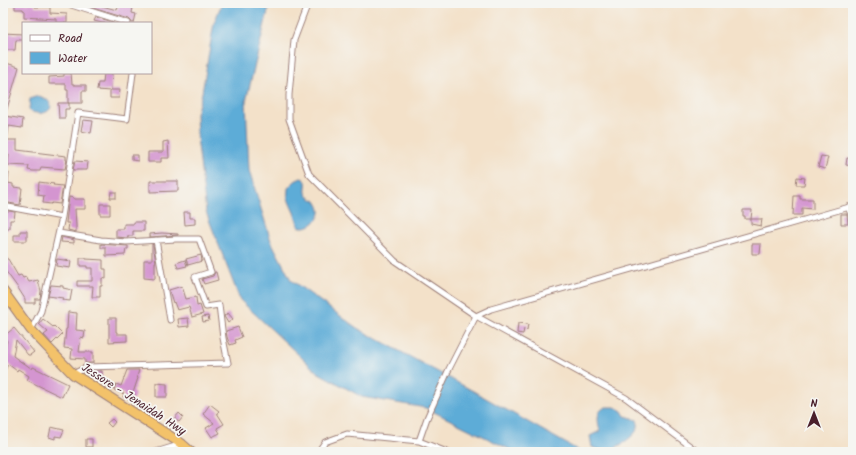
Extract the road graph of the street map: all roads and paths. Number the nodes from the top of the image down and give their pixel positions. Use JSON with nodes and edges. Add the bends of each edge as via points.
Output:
{"nodes":[{"id":1,"x":65,"y":3,"type":"edge"},
{"id":2,"x":308,"y":3,"type":"edge"},
{"id":3,"x":125,"y":22,"type":"edge"},
{"id":4,"x":133,"y":74,"type":"edge"},
{"id":5,"x":3,"y":206,"type":"edge"},
{"id":6,"x":850,"y":206,"type":"edge"},
{"id":7,"x":62,"y":217,"type":"junction"},
{"id":8,"x":853,"y":219,"type":"edge"},
{"id":9,"x":59,"y":233,"type":"junction"},
{"id":10,"x":156,"y":240,"type":"junction"},
{"id":11,"x":3,"y":291,"type":"edge"},
{"id":12,"x":476,"y":316,"type":"junction"},
{"id":13,"x":170,"y":320,"type":"dead end"},
{"id":14,"x":31,"y":330,"type":"junction"},
{"id":15,"x":73,"y":374,"type":"junction"},
{"id":16,"x":419,"y":441,"type":"junction"},
{"id":17,"x":182,"y":444,"type":"junction"},
{"id":18,"x":156,"y":452,"type":"edge"},
{"id":19,"x":191,"y":452,"type":"edge"},
{"id":20,"x":318,"y":452,"type":"edge"},
{"id":21,"x":447,"y":452,"type":"edge"},
{"id":22,"x":698,"y":452,"type":"edge"}],
"edges":[{"from":1,"to":3,"type":"street"},
{"from":2,"to":12,"type":"street","via":[[294,40],[289,119],[309,174],[395,261]]},
{"from":4,"to":7,"type":"street","via":[[126,119],[78,113]]},
{"from":5,"to":7,"type":"street"},
{"from":6,"to":8,"type":"street"},
{"from":6,"to":12,"type":"street","via":[[491,309]]},
{"from":7,"to":9,"type":"street"},
{"from":9,"to":10,"type":"street","via":[[126,242]]},
{"from":9,"to":14,"type":"street","via":[[41,311]]},
{"from":10,"to":13,"type":"street"},
{"from":10,"to":15,"type":"street","via":[[199,239],[211,272],[196,277],[206,307],[220,305],[228,363],[87,367]]},
{"from":11,"to":14,"type":"highway","name":"Jessore - Jenaidah Hwy"},
{"from":12,"to":16,"type":"street","via":[[449,369]]},
{"from":12,"to":22,"type":"street","via":[[626,398]]},
{"from":14,"to":15,"type":"highway","name":"Jessore - Jenaidah Hwy"},
{"from":15,"to":17,"type":"highway","name":"Jessore - Jenaidah Hwy"},
{"from":16,"to":20,"type":"street","via":[[347,434],[325,442]]},
{"from":16,"to":21,"type":"street"},
{"from":17,"to":18,"type":"street"},
{"from":17,"to":19,"type":"highway","name":"Jessore - Jenaidah Hwy"}]}
